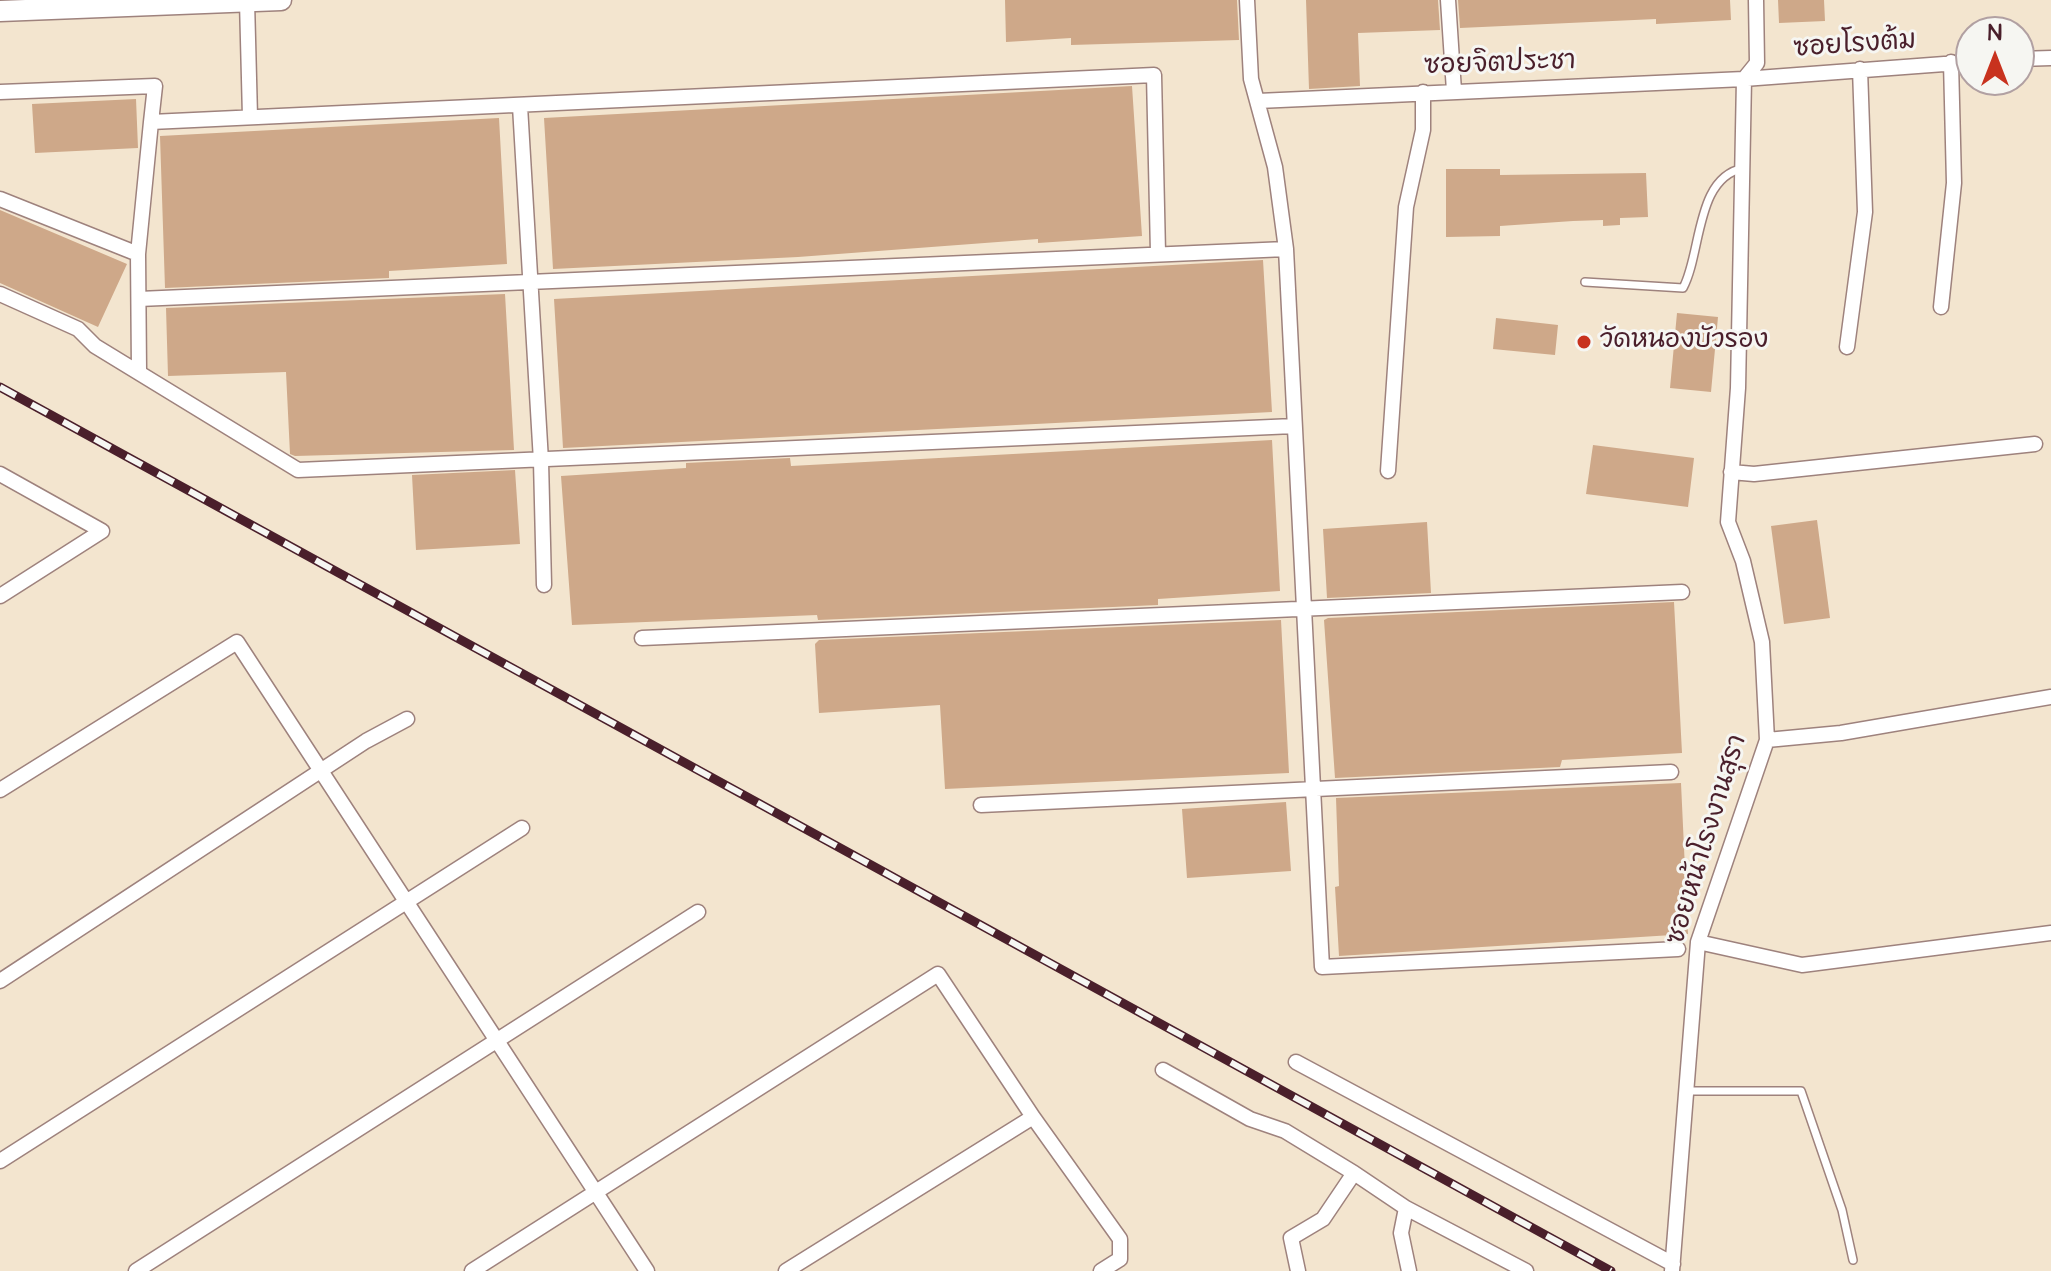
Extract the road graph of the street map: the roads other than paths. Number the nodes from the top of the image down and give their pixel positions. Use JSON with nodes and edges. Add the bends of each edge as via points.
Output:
{"nodes":[{"id":1,"x":281,"y":0,"type":"edge"},
{"id":2,"x":1247,"y":0,"type":"edge"},
{"id":3,"x":1448,"y":0,"type":"edge"},
{"id":4,"x":1756,"y":0,"type":"edge"},
{"id":5,"x":247,"y":1,"type":"edge"},
{"id":6,"x":0,"y":11,"type":"edge"},
{"id":7,"x":1951,"y":62,"type":"junction"},
{"id":8,"x":1955,"y":62,"type":"edge"},
{"id":9,"x":1860,"y":69,"type":"junction"},
{"id":10,"x":1744,"y":79,"type":"junction"},
{"id":11,"x":1454,"y":91,"type":"junction"},
{"id":12,"x":0,"y":92,"type":"edge"},
{"id":13,"x":1423,"y":92,"type":"junction"},
{"id":14,"x":1258,"y":101,"type":"junction"},
{"id":15,"x":520,"y":106,"type":"junction"},
{"id":16,"x":250,"y":117,"type":"junction"},
{"id":17,"x":151,"y":122,"type":"junction"},
{"id":18,"x":1744,"y":167,"type":"junction"},
{"id":19,"x":0,"y":199,"type":"edge"},
{"id":20,"x":1286,"y":249,"type":"junction"},
{"id":21,"x":1158,"y":253,"type":"junction"},
{"id":22,"x":138,"y":254,"type":"junction"},
{"id":23,"x":1585,"y":282,"type":"dead end"},
{"id":24,"x":530,"y":283,"type":"junction"},
{"id":25,"x":0,"y":294,"type":"edge"},
{"id":26,"x":139,"y":299,"type":"junction"},
{"id":27,"x":1941,"y":307,"type":"dead end"},
{"id":28,"x":1847,"y":347,"type":"dead end"},
{"id":29,"x":139,"y":371,"type":"junction"},
{"id":30,"x":1294,"y":426,"type":"junction"},
{"id":31,"x":2035,"y":444,"type":"dead end"},
{"id":32,"x":541,"y":461,"type":"junction"},
{"id":33,"x":1388,"y":471,"type":"dead end"},
{"id":34,"x":1731,"y":472,"type":"junction"},
{"id":35,"x":0,"y":474,"type":"edge"},
{"id":36,"x":544,"y":585,"type":"dead end"},
{"id":37,"x":1682,"y":592,"type":"dead end"},
{"id":38,"x":0,"y":596,"type":"edge"},
{"id":39,"x":1305,"y":607,"type":"junction"},
{"id":40,"x":642,"y":638,"type":"dead end"},
{"id":41,"x":2051,"y":697,"type":"edge"},
{"id":42,"x":407,"y":719,"type":"dead end"},
{"id":43,"x":1767,"y":740,"type":"junction"},
{"id":44,"x":322,"y":772,"type":"junction"},
{"id":45,"x":1671,"y":772,"type":"dead end"},
{"id":46,"x":1315,"y":788,"type":"junction"},
{"id":47,"x":0,"y":790,"type":"edge"},
{"id":48,"x":981,"y":805,"type":"dead end"},
{"id":49,"x":522,"y":828,"type":"dead end"},
{"id":50,"x":407,"y":903,"type":"junction"},
{"id":51,"x":698,"y":912,"type":"dead end"},
{"id":52,"x":2051,"y":933,"type":"edge"},
{"id":53,"x":1698,"y":942,"type":"junction"},
{"id":54,"x":1678,"y":949,"type":"dead end"},
{"id":55,"x":0,"y":981,"type":"edge"},
{"id":56,"x":496,"y":1041,"type":"junction"},
{"id":57,"x":1296,"y":1062,"type":"dead end"},
{"id":58,"x":1163,"y":1070,"type":"dead end"},
{"id":59,"x":1684,"y":1091,"type":"junction"},
{"id":60,"x":1033,"y":1117,"type":"junction"},
{"id":61,"x":0,"y":1161,"type":"edge"},
{"id":62,"x":1354,"y":1173,"type":"junction"},
{"id":63,"x":595,"y":1192,"type":"junction"},
{"id":64,"x":1406,"y":1208,"type":"junction"},
{"id":65,"x":1853,"y":1260,"type":"dead end"},
{"id":66,"x":1672,"y":1268,"type":"edge"},
{"id":67,"x":136,"y":1271,"type":"edge"},
{"id":68,"x":472,"y":1271,"type":"edge"},
{"id":69,"x":647,"y":1271,"type":"edge"},
{"id":70,"x":786,"y":1271,"type":"edge"},
{"id":71,"x":1101,"y":1271,"type":"edge"},
{"id":72,"x":1298,"y":1271,"type":"edge"},
{"id":73,"x":1409,"y":1271,"type":"edge"},
{"id":74,"x":1526,"y":1271,"type":"edge"}],
"edges":[{"from":1,"to":5,"type":"main road"},
{"from":2,"to":14,"type":"street","via":[[1251,79]]},
{"from":3,"to":11,"type":"street"},
{"from":4,"to":10,"type":"street","name":"ซอยหน้าโรงงานสุรา","via":[[1757,63]]},
{"from":5,"to":6,"type":"main road"},
{"from":5,"to":16,"type":"street"},
{"from":7,"to":8,"type":"street","name":"ซอยโรงต้ม"},
{"from":7,"to":9,"type":"street","name":"ซอยโรงต้ม"},
{"from":7,"to":27,"type":"street","via":[[1954,183]]},
{"from":9,"to":10,"type":"street","name":"ซอยโรงต้ม"},
{"from":9,"to":28,"type":"street","via":[[1865,212]]},
{"from":10,"to":11,"type":"street","name":"ซอยจิตประชา"},
{"from":10,"to":18,"type":"street","name":"ซอยหน้าโรงงานสุรา"},
{"from":11,"to":13,"type":"street","name":"ซอยจิตประชา"},
{"from":12,"to":17,"type":"street","via":[[155,86]]},
{"from":13,"to":14,"type":"street","name":"ซอยจิตประชา"},
{"from":13,"to":33,"type":"street","via":[[1423,130],[1406,207]]},
{"from":14,"to":20,"type":"street","via":[[1275,167]]},
{"from":15,"to":16,"type":"street"},
{"from":15,"to":21,"type":"street","via":[[1154,75]]},
{"from":15,"to":24,"type":"street"},
{"from":16,"to":17,"type":"street"},
{"from":17,"to":22,"type":"street"},
{"from":18,"to":23,"type":"lane","via":[[1732,170],[1709,199],[1683,288]]},
{"from":18,"to":34,"type":"street","name":"ซอยหน้าโรงงานสุรา"},
{"from":19,"to":22,"type":"street"},
{"from":20,"to":21,"type":"street"},
{"from":20,"to":30,"type":"street"},
{"from":21,"to":24,"type":"street"},
{"from":22,"to":26,"type":"street"},
{"from":24,"to":26,"type":"street"},
{"from":24,"to":32,"type":"street"},
{"from":25,"to":29,"type":"street","via":[[78,329],[95,346]]},
{"from":26,"to":29,"type":"street"},
{"from":29,"to":32,"type":"street","via":[[298,470]]},
{"from":30,"to":32,"type":"street"},
{"from":30,"to":39,"type":"street"},
{"from":31,"to":34,"type":"street","via":[[1754,474]]},
{"from":32,"to":36,"type":"street"},
{"from":34,"to":43,"type":"street","name":"ซอยหน้าโรงงานสุรา","via":[[1728,522],[1762,642]]},
{"from":35,"to":38,"type":"street","via":[[102,531]]},
{"from":37,"to":39,"type":"street"},
{"from":39,"to":40,"type":"street"},
{"from":39,"to":46,"type":"street"},
{"from":41,"to":43,"type":"street","via":[[1841,733]]},
{"from":42,"to":44,"type":"street"},
{"from":43,"to":53,"type":"street","name":"ซอยหน้าโรงงานสุรา"},
{"from":44,"to":47,"type":"street","via":[[237,642]]},
{"from":44,"to":50,"type":"street"},
{"from":44,"to":55,"type":"street"},
{"from":45,"to":46,"type":"street"},
{"from":46,"to":48,"type":"street"},
{"from":46,"to":54,"type":"street","via":[[1322,967]]},
{"from":49,"to":50,"type":"street"},
{"from":50,"to":56,"type":"street"},
{"from":50,"to":61,"type":"street"},
{"from":51,"to":56,"type":"street"},
{"from":52,"to":53,"type":"street","via":[[1802,965]]},
{"from":53,"to":59,"type":"street","name":"ซอยหน้าโรงงานสุรา"},
{"from":56,"to":63,"type":"street"},
{"from":56,"to":67,"type":"street"},
{"from":57,"to":66,"type":"street"},
{"from":58,"to":62,"type":"street","via":[[1250,1119],[1308,1143]]},
{"from":59,"to":65,"type":"lane","via":[[1801,1091],[1842,1210]]},
{"from":59,"to":66,"type":"street","name":"ซอยหน้าโรงงานสุรา"},
{"from":60,"to":63,"type":"street","via":[[938,974]]},
{"from":60,"to":70,"type":"street"},
{"from":60,"to":71,"type":"street","via":[[1120,1239],[1120,1259]]},
{"from":62,"to":64,"type":"street"},
{"from":62,"to":72,"type":"street","via":[[1323,1219],[1291,1238]]},
{"from":63,"to":68,"type":"street"},
{"from":63,"to":69,"type":"street"},
{"from":64,"to":73,"type":"street","via":[[1401,1233]]},
{"from":64,"to":74,"type":"street"}]}
